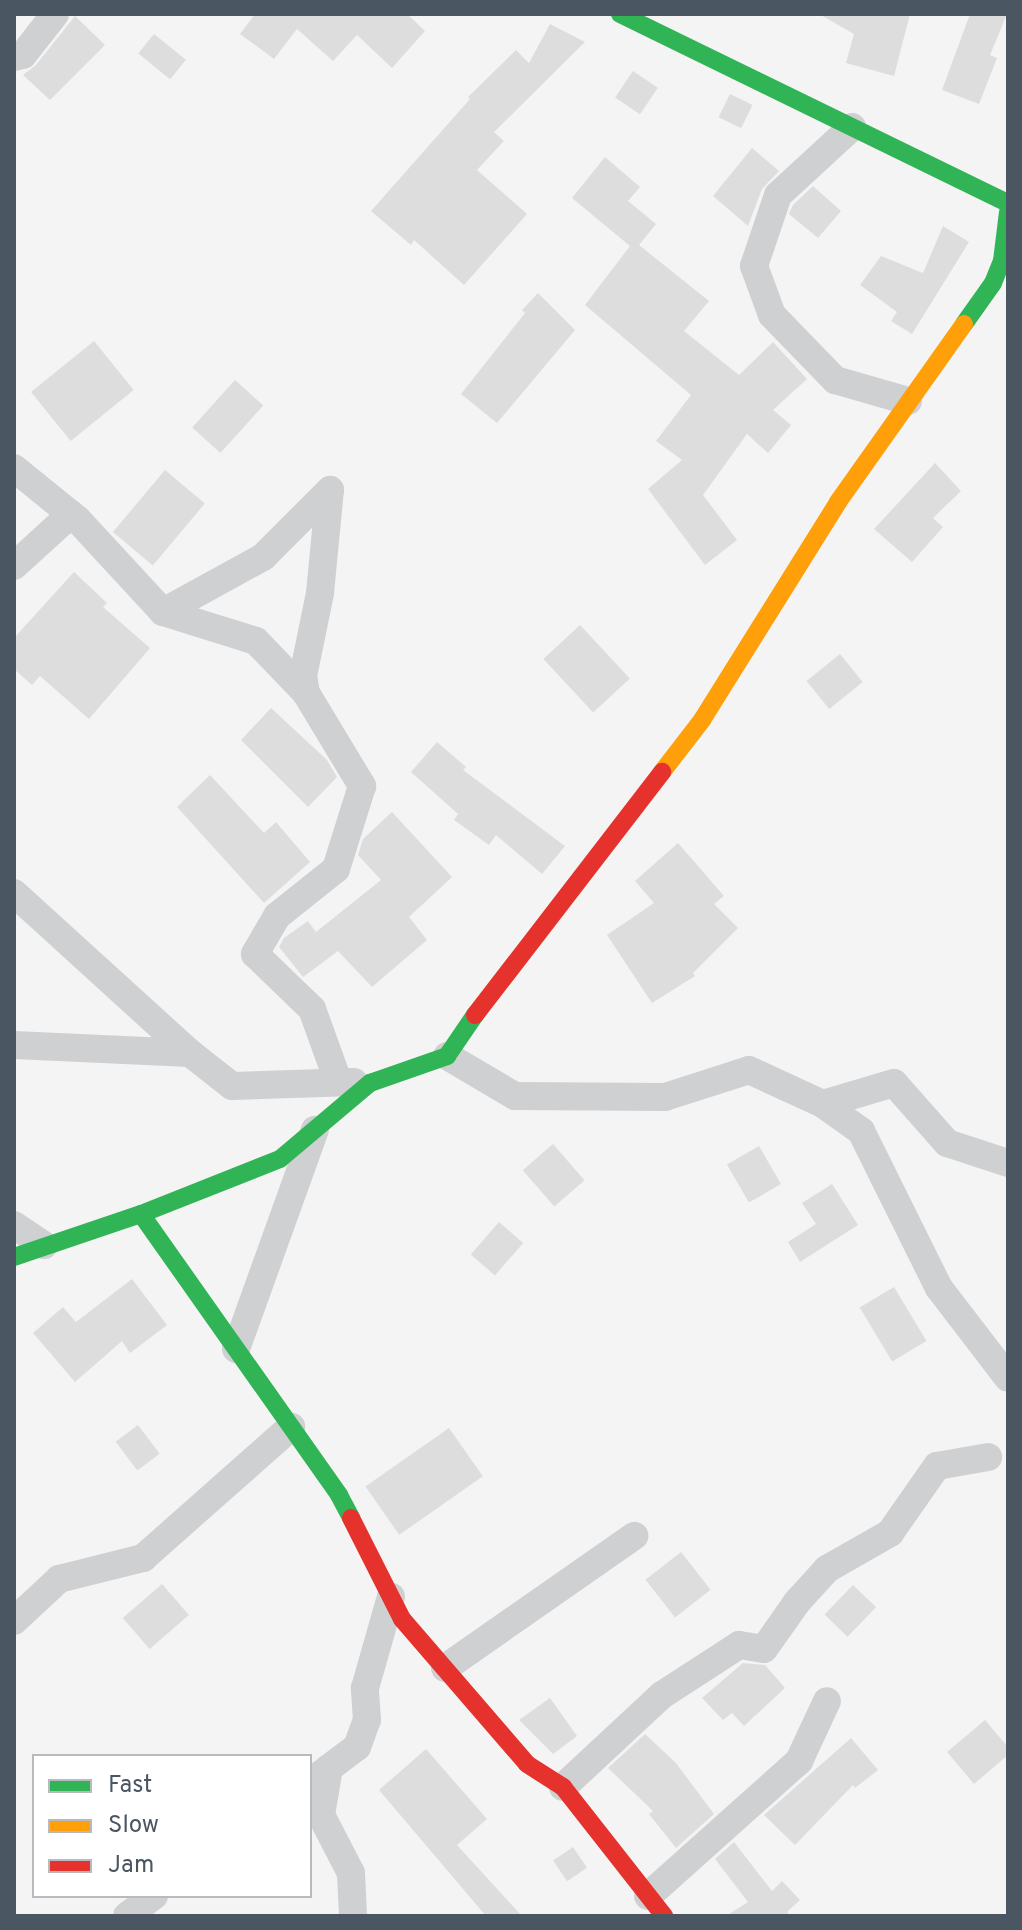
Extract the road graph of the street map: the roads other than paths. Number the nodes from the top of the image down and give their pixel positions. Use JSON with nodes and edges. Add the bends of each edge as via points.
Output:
{"nodes":[{"id":1,"x":55,"y":14,"type":"edge"},
{"id":2,"x":620,"y":14,"type":"edge"},
{"id":3,"x":14,"y":57,"type":"edge"},
{"id":4,"x":852,"y":127,"type":"junction"},
{"id":5,"x":1008,"y":203,"type":"edge"},
{"id":6,"x":1008,"y":212,"type":"edge"},
{"id":7,"x":908,"y":401,"type":"junction"},
{"id":8,"x":14,"y":468,"type":"edge"},
{"id":9,"x":71,"y":514,"type":"junction"},
{"id":10,"x":14,"y":566,"type":"edge"},
{"id":11,"x":163,"y":612,"type":"junction"},
{"id":12,"x":306,"y":693,"type":"junction"},
{"id":13,"x":14,"y":893,"type":"edge"},
{"id":14,"x":14,"y":1045,"type":"edge"},
{"id":15,"x":190,"y":1053,"type":"junction"},
{"id":16,"x":447,"y":1056,"type":"junction"},
{"id":17,"x":338,"y":1081,"type":"junction"},
{"id":18,"x":370,"y":1083,"type":"junction"},
{"id":19,"x":823,"y":1104,"type":"junction"},
{"id":20,"x":316,"y":1126,"type":"junction"},
{"id":21,"x":1008,"y":1163,"type":"edge"},
{"id":22,"x":141,"y":1214,"type":"junction"},
{"id":23,"x":14,"y":1225,"type":"edge"},
{"id":24,"x":44,"y":1245,"type":"junction"},
{"id":25,"x":14,"y":1257,"type":"edge"},
{"id":26,"x":236,"y":1349,"type":"junction"},
{"id":27,"x":1008,"y":1378,"type":"edge"},
{"id":28,"x":291,"y":1427,"type":"junction"},
{"id":29,"x":988,"y":1457,"type":"dead end"},
{"id":30,"x":634,"y":1536,"type":"dead end"},
{"id":31,"x":391,"y":1597,"type":"junction"},
{"id":32,"x":14,"y":1621,"type":"edge"},
{"id":33,"x":445,"y":1668,"type":"junction"},
{"id":34,"x":827,"y":1701,"type":"dead end"},
{"id":35,"x":319,"y":1775,"type":"edge"},
{"id":36,"x":563,"y":1787,"type":"junction"},
{"id":37,"x":151,"y":1898,"type":"edge"},
{"id":38,"x":656,"y":1906,"type":"edge"},
{"id":39,"x":127,"y":1916,"type":"edge"},
{"id":40,"x":353,"y":1916,"type":"edge"}],
"edges":[{"from":1,"to":3,"type":"street","via":[[23,55]]},
{"from":2,"to":4,"type":"street"},
{"from":4,"to":5,"type":"street"},
{"from":4,"to":7,"type":"street","via":[[778,195],[754,266],[772,315],[835,380]]},
{"from":6,"to":7,"type":"street","via":[[1002,261],[993,283]]},
{"from":7,"to":16,"type":"street","via":[[838,502],[702,720]]},
{"from":8,"to":9,"type":"street"},
{"from":9,"to":10,"type":"street"},
{"from":9,"to":11,"type":"street"},
{"from":11,"to":12,"type":"street","via":[[256,641]]},
{"from":11,"to":12,"type":"street","via":[[263,557],[330,490],[320,593],[303,676]]},
{"from":12,"to":17,"type":"street","via":[[362,786],[336,869],[277,916],[255,954],[312,1009]]},
{"from":13,"to":15,"type":"street"},
{"from":14,"to":15,"type":"street"},
{"from":15,"to":17,"type":"street","via":[[232,1086]]},
{"from":16,"to":18,"type":"street"},
{"from":16,"to":19,"type":"street","via":[[515,1096],[665,1097],[749,1070]]},
{"from":17,"to":18,"type":"street"},
{"from":18,"to":20,"type":"street"},
{"from":19,"to":21,"type":"street","via":[[894,1083],[947,1143]]},
{"from":19,"to":27,"type":"street","via":[[861,1131],[939,1288]]},
{"from":20,"to":22,"type":"street","via":[[280,1159]]},
{"from":20,"to":26,"type":"street"},
{"from":22,"to":24,"type":"street"},
{"from":22,"to":26,"type":"street"},
{"from":23,"to":24,"type":"street"},
{"from":24,"to":25,"type":"street"},
{"from":26,"to":28,"type":"street"},
{"from":28,"to":31,"type":"street","via":[[339,1495]]},
{"from":28,"to":32,"type":"street","via":[[143,1558],[59,1579]]},
{"from":29,"to":36,"type":"street","via":[[937,1466],[890,1533],[827,1569],[764,1649],[739,1645],[662,1695]]},
{"from":30,"to":33,"type":"street"},
{"from":31,"to":33,"type":"street","via":[[402,1619]]},
{"from":31,"to":35,"type":"street","via":[[365,1688],[367,1720],[357,1747]]},
{"from":33,"to":36,"type":"street","via":[[527,1764]]},
{"from":34,"to":38,"type":"street","via":[[799,1761]]},
{"from":35,"to":40,"type":"street","via":[[321,1815],[351,1873]]},
{"from":36,"to":38,"type":"street"},
{"from":37,"to":39,"type":"street"}]}
